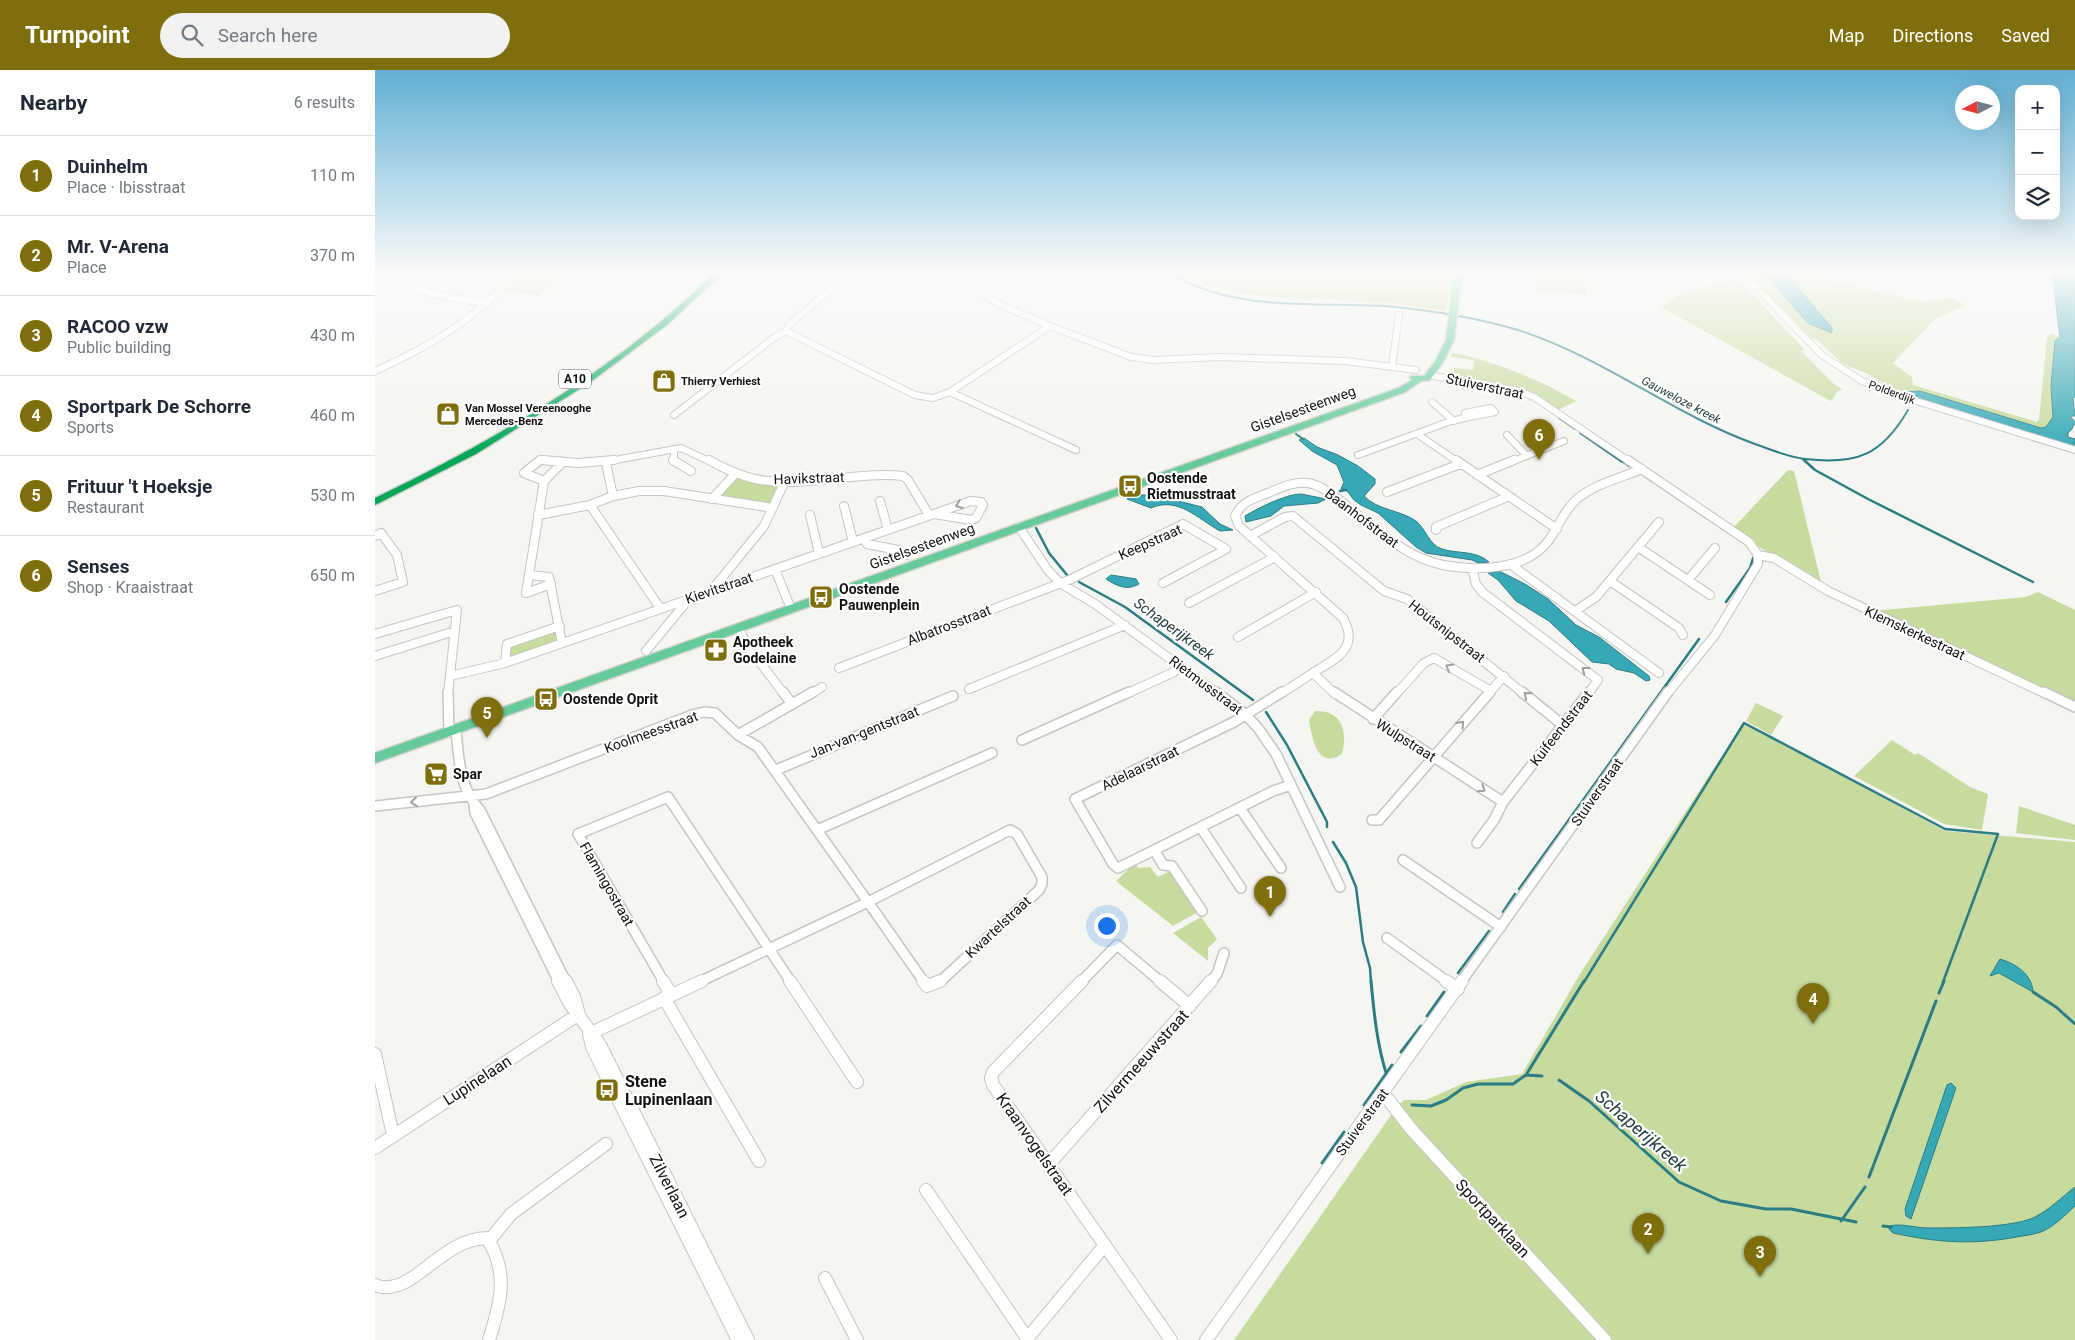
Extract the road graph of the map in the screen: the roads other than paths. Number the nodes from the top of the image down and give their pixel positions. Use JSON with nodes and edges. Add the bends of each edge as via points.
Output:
{"nodes":[{"id":1,"x":449,"y":333,"type":"edge"},
{"id":2,"x":638,"y":333,"type":"edge"},
{"id":3,"x":652,"y":333,"type":"edge"},
{"id":4,"x":782,"y":333,"type":"edge"},
{"id":5,"x":791,"y":333,"type":"edge"},
{"id":6,"x":1039,"y":333,"type":"edge"},
{"id":7,"x":1069,"y":333,"type":"edge"},
{"id":8,"x":1397,"y":333,"type":"edge"},
{"id":9,"x":1451,"y":333,"type":"edge"},
{"id":10,"x":1801,"y":333,"type":"edge"},
{"id":11,"x":1393,"y":367,"type":"junction"},
{"id":12,"x":375,"y":371,"type":"edge"},
{"id":13,"x":1419,"y":374,"type":"junction"},
{"id":14,"x":950,"y":392,"type":"junction"},
{"id":15,"x":1443,"y":398,"type":"dead end"},
{"id":16,"x":674,"y":416,"type":"dead end"},
{"id":17,"x":1469,"y":418,"type":"dead end"},
{"id":18,"x":1454,"y":421,"type":"junction"},
{"id":19,"x":1417,"y":434,"type":"junction"},
{"id":20,"x":1507,"y":435,"type":"dead end"},
{"id":21,"x":1564,"y":441,"type":"dead end"},
{"id":22,"x":673,"y":449,"type":"junction"},
{"id":23,"x":1076,"y":450,"type":"dead end"},
{"id":24,"x":2075,"y":450,"type":"edge"},
{"id":25,"x":1358,"y":455,"type":"dead end"},
{"id":26,"x":1526,"y":455,"type":"junction"},
{"id":27,"x":606,"y":463,"type":"junction"},
{"id":28,"x":561,"y":464,"type":"junction"},
{"id":29,"x":1460,"y":464,"type":"junction"},
{"id":30,"x":1642,"y":469,"type":"junction"},
{"id":31,"x":691,"y":470,"type":"dead end"},
{"id":32,"x":736,"y":473,"type":"junction"},
{"id":33,"x":1477,"y":475,"type":"junction"},
{"id":34,"x":544,"y":481,"type":"junction"},
{"id":35,"x":785,"y":481,"type":"junction"},
{"id":36,"x":1387,"y":492,"type":"dead end"},
{"id":37,"x":375,"y":494,"type":"edge"},
{"id":38,"x":613,"y":496,"type":"junction"},
{"id":39,"x":1507,"y":496,"type":"junction"},
{"id":40,"x":712,"y":500,"type":"junction"},
{"id":41,"x":880,"y":501,"type":"dead end"},
{"id":42,"x":375,"y":502,"type":"edge"},
{"id":43,"x":591,"y":505,"type":"junction"},
{"id":44,"x":844,"y":506,"type":"dead end"},
{"id":45,"x":773,"y":508,"type":"junction"},
{"id":46,"x":538,"y":515,"type":"junction"},
{"id":47,"x":809,"y":515,"type":"dead end"},
{"id":48,"x":931,"y":515,"type":"junction"},
{"id":49,"x":1659,"y":522,"type":"dead end"},
{"id":50,"x":1019,"y":527,"type":"junction"},
{"id":51,"x":1557,"y":529,"type":"junction"},
{"id":52,"x":888,"y":530,"type":"junction"},
{"id":53,"x":1436,"y":530,"type":"dead end"},
{"id":54,"x":375,"y":536,"type":"edge"},
{"id":55,"x":1250,"y":536,"type":"junction"},
{"id":56,"x":864,"y":538,"type":"junction"},
{"id":57,"x":853,"y":541,"type":"junction"},
{"id":58,"x":1638,"y":546,"type":"junction"},
{"id":59,"x":1715,"y":548,"type":"dead end"},
{"id":60,"x":819,"y":554,"type":"junction"},
{"id":61,"x":1758,"y":555,"type":"junction"},
{"id":62,"x":907,"y":556,"type":"dead end"},
{"id":63,"x":1275,"y":558,"type":"junction"},
{"id":64,"x":1510,"y":564,"type":"junction"},
{"id":65,"x":1472,"y":568,"type":"junction"},
{"id":66,"x":775,"y":569,"type":"junction"},
{"id":67,"x":529,"y":574,"type":"junction"},
{"id":68,"x":1688,"y":580,"type":"junction"},
{"id":69,"x":1610,"y":581,"type":"junction"},
{"id":70,"x":1060,"y":583,"type":"junction"},
{"id":71,"x":1163,"y":583,"type":"dead end"},
{"id":72,"x":551,"y":584,"type":"junction"},
{"id":73,"x":711,"y":590,"type":"junction"},
{"id":74,"x":375,"y":591,"type":"edge"},
{"id":75,"x":1316,"y":592,"type":"junction"},
{"id":76,"x":1710,"y":595,"type":"dead end"},
{"id":77,"x":683,"y":601,"type":"junction"},
{"id":78,"x":1189,"y":603,"type":"dead end"},
{"id":79,"x":660,"y":608,"type":"junction"},
{"id":80,"x":791,"y":609,"type":"junction"},
{"id":81,"x":1575,"y":611,"type":"junction"},
{"id":82,"x":1125,"y":625,"type":"junction"},
{"id":83,"x":560,"y":626,"type":"junction"},
{"id":84,"x":739,"y":628,"type":"junction"},
{"id":85,"x":455,"y":631,"type":"junction"},
{"id":86,"x":375,"y":634,"type":"edge"},
{"id":87,"x":1683,"y":635,"type":"dead end"},
{"id":88,"x":1238,"y":637,"type":"dead end"},
{"id":89,"x":562,"y":643,"type":"junction"},
{"id":90,"x":646,"y":651,"type":"dead end"},
{"id":91,"x":375,"y":656,"type":"edge"},
{"id":92,"x":505,"y":663,"type":"junction"},
{"id":93,"x":1181,"y":666,"type":"junction"},
{"id":94,"x":839,"y":668,"type":"dead end"},
{"id":95,"x":1313,"y":673,"type":"junction"},
{"id":96,"x":1659,"y":673,"type":"dead end"},
{"id":97,"x":450,"y":676,"type":"junction"},
{"id":98,"x":1505,"y":676,"type":"junction"},
{"id":99,"x":822,"y":687,"type":"dead end"},
{"id":100,"x":969,"y":689,"type":"dead end"},
{"id":101,"x":1491,"y":691,"type":"junction"},
{"id":102,"x":953,"y":696,"type":"dead end"},
{"id":103,"x":792,"y":704,"type":"junction"},
{"id":104,"x":2075,"y":707,"type":"edge"},
{"id":105,"x":1245,"y":714,"type":"junction"},
{"id":106,"x":1373,"y":719,"type":"junction"},
{"id":107,"x":1564,"y":726,"type":"junction"},
{"id":108,"x":452,"y":731,"type":"junction"},
{"id":109,"x":739,"y":734,"type":"junction"},
{"id":110,"x":1022,"y":740,"type":"dead end"},
{"id":111,"x":992,"y":753,"type":"dead end"},
{"id":112,"x":1431,"y":757,"type":"junction"},
{"id":113,"x":375,"y":758,"type":"edge"},
{"id":114,"x":776,"y":770,"type":"junction"},
{"id":115,"x":1291,"y":785,"type":"junction"},
{"id":116,"x":472,"y":800,"type":"junction"},
{"id":117,"x":1503,"y":802,"type":"junction"},
{"id":118,"x":375,"y":806,"type":"edge"},
{"id":119,"x":1240,"y":808,"type":"junction"},
{"id":120,"x":1372,"y":820,"type":"dead end"},
{"id":121,"x":1201,"y":828,"type":"junction"},
{"id":122,"x":817,"y":830,"type":"junction"},
{"id":123,"x":1477,"y":843,"type":"dead end"},
{"id":124,"x":1155,"y":851,"type":"junction"},
{"id":125,"x":1403,"y":860,"type":"dead end"},
{"id":126,"x":1281,"y":868,"type":"dead end"},
{"id":127,"x":1339,"y":887,"type":"dead end"},
{"id":128,"x":1241,"y":888,"type":"dead end"},
{"id":129,"x":868,"y":902,"type":"junction"},
{"id":130,"x":1202,"y":912,"type":"dead end"},
{"id":131,"x":1501,"y":927,"type":"junction"},
{"id":132,"x":1387,"y":938,"type":"dead end"},
{"id":133,"x":770,"y":948,"type":"junction"},
{"id":134,"x":1224,"y":953,"type":"dead end"},
{"id":135,"x":1458,"y":988,"type":"junction"},
{"id":136,"x":668,"y":996,"type":"junction"},
{"id":137,"x":1190,"y":1006,"type":"junction"},
{"id":138,"x":579,"y":1014,"type":"junction"},
{"id":139,"x":589,"y":1034,"type":"junction"},
{"id":140,"x":375,"y":1054,"type":"edge"},
{"id":141,"x":857,"y":1082,"type":"dead end"},
{"id":142,"x":1383,"y":1093,"type":"junction"},
{"id":143,"x":393,"y":1135,"type":"junction"},
{"id":144,"x":605,"y":1144,"type":"dead end"},
{"id":145,"x":375,"y":1148,"type":"edge"},
{"id":146,"x":759,"y":1161,"type":"dead end"},
{"id":147,"x":1049,"y":1164,"type":"junction"},
{"id":148,"x":926,"y":1190,"type":"dead end"},
{"id":149,"x":489,"y":1241,"type":"junction"},
{"id":150,"x":1105,"y":1245,"type":"junction"},
{"id":151,"x":825,"y":1278,"type":"dead end"},
{"id":152,"x":375,"y":1285,"type":"edge"},
{"id":153,"x":1027,"y":1339,"type":"edge"},
{"id":154,"x":489,"y":1340,"type":"edge"},
{"id":155,"x":738,"y":1340,"type":"edge"},
{"id":156,"x":748,"y":1340,"type":"edge"},
{"id":157,"x":857,"y":1340,"type":"edge"},
{"id":158,"x":1171,"y":1340,"type":"edge"},
{"id":159,"x":1205,"y":1340,"type":"edge"},
{"id":160,"x":1605,"y":1340,"type":"edge"}],
"edges":[{"from":1,"to":12,"type":"street"},
{"from":2,"to":37,"type":"highway","number":"A10","via":[[586,372],[491,432]]},
{"from":3,"to":42,"type":"highway","number":"A10","via":[[596,374],[501,434]]},
{"from":4,"to":16,"type":"street"},
{"from":5,"to":14,"type":"street","via":[[922,398],[936,398]]},
{"from":6,"to":14,"type":"street"},
{"from":7,"to":11,"type":"street","name":"Stuiverstraat","via":[[1144,359],[1219,357],[1345,361]]},
{"from":8,"to":11,"type":"street"},
{"from":9,"to":13,"type":"main road","name":"Gistelsesteenweg","via":[[1438,361]]},
{"from":10,"to":24,"type":"street","name":"Polderdijk","via":[[1823,356],[1862,381],[1909,399]]},
{"from":11,"to":13,"type":"street","name":"Stuiverstraat"},
{"from":13,"to":30,"type":"street","name":"Stuiverstraat","via":[[1525,393]]},
{"from":13,"to":50,"type":"main road","name":"Gistelsesteenweg","via":[[1395,392]]},
{"from":14,"to":23,"type":"street"},
{"from":15,"to":18,"type":"street","via":[[1429,403]]},
{"from":17,"to":18,"type":"street"},
{"from":18,"to":19,"type":"street"},
{"from":19,"to":25,"type":"street"},
{"from":19,"to":29,"type":"street"},
{"from":20,"to":26,"type":"street"},
{"from":21,"to":26,"type":"street"},
{"from":22,"to":27,"type":"street","name":"Havikstraat"},
{"from":22,"to":31,"type":"street","via":[[673,461]]},
{"from":22,"to":32,"type":"street","name":"Havikstraat","via":[[689,450]]},
{"from":26,"to":33,"type":"street"},
{"from":27,"to":28,"type":"street","name":"Havikstraat"},
{"from":27,"to":38,"type":"street"},
{"from":28,"to":34,"type":"street"},
{"from":28,"to":34,"type":"street","name":"Havikstraat","via":[[540,460],[524,473]]},
{"from":29,"to":33,"type":"street"},
{"from":29,"to":36,"type":"street"},
{"from":30,"to":51,"type":"street","name":"Baanhofstraat","via":[[1581,495],[1565,511]]},
{"from":30,"to":61,"type":"street","name":"Stuiverstraat","via":[[1749,542]]},
{"from":32,"to":35,"type":"street","name":"Havikstraat","via":[[756,479]]},
{"from":32,"to":40,"type":"street"},
{"from":33,"to":39,"type":"street"},
{"from":34,"to":46,"type":"street"},
{"from":35,"to":45,"type":"street"},
{"from":35,"to":48,"type":"street","name":"Havikstraat","via":[[903,476]]},
{"from":38,"to":40,"type":"street","via":[[664,491]]},
{"from":38,"to":43,"type":"street"},
{"from":39,"to":51,"type":"street"},
{"from":39,"to":53,"type":"street","via":[[1436,527]]},
{"from":40,"to":45,"type":"street"},
{"from":41,"to":52,"type":"street"},
{"from":43,"to":46,"type":"street"},
{"from":43,"to":79,"type":"street"},
{"from":44,"to":57,"type":"street"},
{"from":45,"to":73,"type":"street","via":[[764,526]]},
{"from":46,"to":67,"type":"street"},
{"from":47,"to":60,"type":"street"},
{"from":48,"to":48,"type":"street","name":"Kievitstraat","one_way":true,"via":[[971,520],[983,505],[971,501]]},
{"from":48,"to":52,"type":"street","name":"Kievitstraat"},
{"from":49,"to":58,"type":"street"},
{"from":50,"to":70,"type":"street","name":"Rietmusstraat"},
{"from":50,"to":80,"type":"main road","name":"Gistelsesteenweg"},
{"from":51,"to":64,"type":"street","name":"Baanhofstraat","via":[[1541,549]]},
{"from":52,"to":56,"type":"street","name":"Kievitstraat"},
{"from":54,"to":74,"type":"street","via":[[381,533],[397,555],[403,582]]},
{"from":55,"to":63,"type":"street","name":"Baanhofstraat"},
{"from":55,"to":65,"type":"street","name":"Baanhofstraat","via":[[1236,520],[1236,512],[1242,504],[1292,484],[1307,483],[1323,488],[1411,554],[1445,566]]},
{"from":55,"to":98,"type":"street","name":"Houtsnipstraat","via":[[1293,516],[1389,593],[1407,598]]},
{"from":56,"to":57,"type":"street","name":"Kievitstraat"},
{"from":56,"to":62,"type":"street","via":[[867,544],[898,550]]},
{"from":57,"to":60,"type":"street","name":"Kievitstraat"},
{"from":58,"to":68,"type":"street"},
{"from":58,"to":69,"type":"street"},
{"from":59,"to":68,"type":"street"},
{"from":60,"to":66,"type":"street","name":"Kievitstraat"},
{"from":61,"to":104,"type":"street","name":"Klemskerkestraat","via":[[1774,558],[1828,592]]},
{"from":61,"to":131,"type":"street","name":"Stuiverstraat","via":[[1756,570],[1715,635],[1687,667]]},
{"from":63,"to":75,"type":"street","name":"Baanhofstraat"},
{"from":63,"to":78,"type":"street"},
{"from":64,"to":65,"type":"street","name":"Baanhofstraat"},
{"from":64,"to":81,"type":"street"},
{"from":107,"to":65,"type":"street","name":"Kuifeendstraat","one_way":true,"via":[[1598,680],[1482,592]]},
{"from":66,"to":73,"type":"street","name":"Kievitstraat"},
{"from":66,"to":80,"type":"street"},
{"from":67,"to":72,"type":"street","via":[[549,577]]},
{"from":67,"to":72,"type":"street","via":[[526,593]]},
{"from":68,"to":76,"type":"street"},
{"from":69,"to":81,"type":"street","via":[[1596,597]]},
{"from":69,"to":87,"type":"street","via":[[1679,628]]},
{"from":70,"to":71,"type":"street","name":"Keepstraat","via":[[1183,524],[1226,549]]},
{"from":70,"to":82,"type":"street","name":"Rietmusstraat"},
{"from":70,"to":94,"type":"street","name":"Albatrosstraat"},
{"from":72,"to":83,"type":"street"},
{"from":73,"to":77,"type":"street","name":"Kievitstraat"},
{"from":75,"to":88,"type":"street"},
{"from":75,"to":95,"type":"street","name":"Baanhofstraat","via":[[1343,618],[1349,636],[1341,655]]},
{"from":77,"to":79,"type":"street","name":"Kievitstraat"},
{"from":77,"to":90,"type":"street","via":[[684,605]]},
{"from":79,"to":89,"type":"street","name":"Kievitstraat"},
{"from":80,"to":84,"type":"main road","name":"Gistelsesteenweg"},
{"from":81,"to":96,"type":"street"},
{"from":82,"to":93,"type":"street","name":"Rietmusstraat"},
{"from":82,"to":100,"type":"street"},
{"from":83,"to":89,"type":"street"},
{"from":83,"to":92,"type":"street","via":[[507,644]]},
{"from":84,"to":103,"type":"street","via":[[746,644]]},
{"from":84,"to":108,"type":"main road","name":"Gistelsesteenweg"},
{"from":85,"to":86,"type":"street","name":"Zilverlaan","via":[[457,610]]},
{"from":85,"to":91,"type":"street"},
{"from":85,"to":97,"type":"street","name":"Zilverlaan"},
{"from":89,"to":92,"type":"street","name":"Kievitstraat"},
{"from":92,"to":97,"type":"street","name":"Kievitstraat"},
{"from":93,"to":105,"type":"street","name":"Rietmusstraat"},
{"from":93,"to":110,"type":"street"},
{"from":95,"to":105,"type":"street","name":"Baanhofstraat"},
{"from":95,"to":106,"type":"street","name":"Wulpstraat","via":[[1339,697]]},
{"from":97,"to":108,"type":"street","name":"Zilverlaan","via":[[447,698]]},
{"from":98,"to":101,"type":"street"},
{"from":107,"to":98,"type":"street","name":"Houtsnipstraat","one_way":true},
{"from":99,"to":103,"type":"street"},
{"from":101,"to":106,"type":"street","one_way":true,"via":[[1435,658],[1426,662]]},
{"from":112,"to":101,"type":"street","one_way":true},
{"from":102,"to":114,"type":"street","name":"Jan-van-gentstraat"},
{"from":103,"to":109,"type":"street"},
{"from":105,"to":115,"type":"street","name":"Rietmusstraat","via":[[1268,740]]},
{"from":105,"to":124,"type":"street","name":"Adelaarstraat","via":[[1075,799],[1118,868]]},
{"from":106,"to":112,"type":"street","name":"Wulpstraat"},
{"from":107,"to":117,"type":"street","name":"Kuifeendstraat"},
{"from":108,"to":113,"type":"main road","name":"Gistelsesteenweg"},
{"from":108,"to":116,"type":"street","name":"Zilverlaan","via":[[461,774]]},
{"from":109,"to":114,"type":"street","name":"Koolmeesstraat","via":[[758,747]]},
{"from":109,"to":116,"type":"street","name":"Koolmeesstraat","via":[[720,716],[704,712]]},
{"from":111,"to":122,"type":"street"},
{"from":112,"to":117,"type":"street","name":"Wulpstraat","one_way":true},
{"from":112,"to":120,"type":"street","via":[[1379,820]]},
{"from":114,"to":122,"type":"street","name":"Koolmeesstraat"},
{"from":115,"to":119,"type":"street"},
{"from":115,"to":127,"type":"street","name":"Rietmusstraat"},
{"from":116,"to":118,"type":"street","name":"Koolmeesstraat","one_way":true},
{"from":116,"to":138,"type":"street","name":"Zilverlaan","via":[[492,848],[570,1004]]},
{"from":117,"to":123,"type":"street","name":"Kuifeendstraat"},
{"from":119,"to":121,"type":"street"},
{"from":119,"to":126,"type":"street"},
{"from":121,"to":124,"type":"street"},
{"from":121,"to":128,"type":"street"},
{"from":122,"to":129,"type":"street","name":"Koolmeesstraat"},
{"from":124,"to":130,"type":"street","via":[[1163,865],[1173,866]]},
{"from":125,"to":131,"type":"street"},
{"from":129,"to":129,"type":"street","name":"Kwartelstraat","via":[[927,986],[942,980],[1039,890],[1042,877],[1017,834],[1010,830]]},
{"from":129,"to":133,"type":"street","name":"Kwartelstraat"},
{"from":131,"to":135,"type":"street","name":"Stuiverstraat"},
{"from":132,"to":135,"type":"street"},
{"from":133,"to":136,"type":"street","name":"Kwartelstraat"},
{"from":133,"to":136,"type":"street","name":"Flamingostraat","via":[[668,797],[578,834]]},
{"from":133,"to":141,"type":"street"},
{"from":134,"to":137,"type":"street","name":"Zilvermeeuwstraat","via":[[1217,974]]},
{"from":135,"to":142,"type":"street","name":"Stuiverstraat"},
{"from":136,"to":139,"type":"street","name":"Kwartelstraat"},
{"from":136,"to":146,"type":"street"},
{"from":137,"to":147,"type":"street","name":"Zilvermeeuwstraat"},
{"from":137,"to":147,"type":"street","name":"Kraanvogelstraat","via":[[1117,944],[993,1072],[993,1085]]},
{"from":138,"to":139,"type":"street","name":"Zilverlaan"},
{"from":138,"to":143,"type":"street","name":"Lupinelaan"},
{"from":139,"to":155,"type":"street","name":"Zilverlaan","via":[[592,1047]]},
{"from":139,"to":156,"type":"street","name":"Zilverlaan","via":[[599,1043]]},
{"from":140,"to":143,"type":"street"},
{"from":142,"to":159,"type":"street","name":"Stuiverstraat"},
{"from":142,"to":160,"type":"street","name":"Sportparklaan","via":[[1412,1130]]},
{"from":143,"to":145,"type":"street","name":"Lupinelaan"},
{"from":144,"to":149,"type":"street","via":[[511,1214]]},
{"from":147,"to":150,"type":"street","name":"Kraanvogelstraat"},
{"from":148,"to":153,"type":"street"},
{"from":149,"to":152,"type":"street","via":[[483,1238],[457,1246],[390,1288],[382,1289]]},
{"from":149,"to":154,"type":"street","via":[[498,1257],[503,1281]]},
{"from":150,"to":153,"type":"street"},
{"from":150,"to":158,"type":"street","name":"Kraanvogelstraat"},
{"from":151,"to":157,"type":"street"}]}
